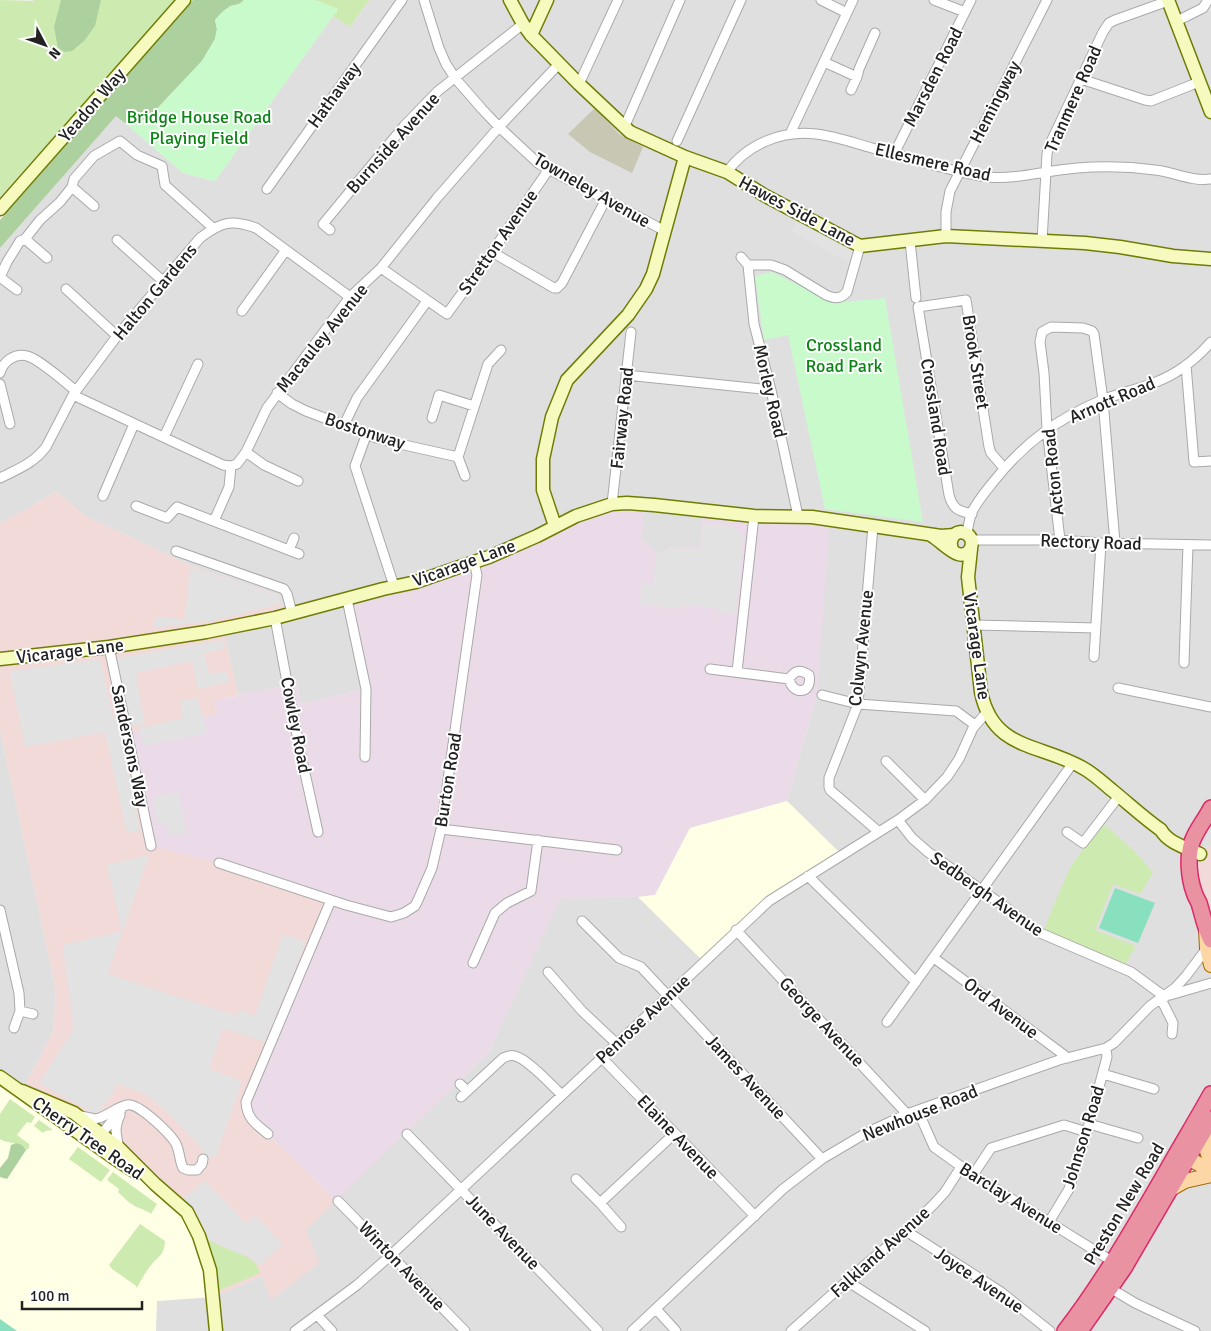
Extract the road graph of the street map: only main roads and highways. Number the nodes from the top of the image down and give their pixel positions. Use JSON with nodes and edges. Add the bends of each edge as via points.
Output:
{"nodes":[{"id":1,"x":1208,"y":814,"type":"edge"},
{"id":2,"x":1208,"y":939,"type":"edge"},
{"id":3,"x":1211,"y":965,"type":"edge"},
{"id":4,"x":1211,"y":1094,"type":"edge"},
{"id":5,"x":1210,"y":1121,"type":"edge"},
{"id":6,"x":1182,"y":1155,"type":"junction"},
{"id":7,"x":1211,"y":1163,"type":"edge"},
{"id":8,"x":1211,"y":1171,"type":"edge"},
{"id":9,"x":1211,"y":1175,"type":"edge"},
{"id":10,"x":1169,"y":1190,"type":"junction"},
{"id":11,"x":1118,"y":1265,"type":"junction"},
{"id":12,"x":1065,"y":1331,"type":"edge"},
{"id":13,"x":1080,"y":1331,"type":"edge"}],
"edges":[{"from":1,"to":2,"type":"highway","via":[[1195,833],[1191,879]]},
{"from":2,"to":3,"type":"main road"},
{"from":4,"to":6,"type":"highway","name":"Preston New Road"},
{"from":5,"to":6,"type":"highway","name":"Preston New Road"},
{"from":5,"to":7,"type":"main road","via":[[1206,1148]]},
{"from":6,"to":8,"type":"main road"},
{"from":6,"to":10,"type":"highway","name":"Preston New Road"},
{"from":6,"to":11,"type":"highway","name":"Preston New Road"},
{"from":9,"to":10,"type":"main road","via":[[1185,1181]]},
{"from":10,"to":11,"type":"highway","name":"Preston New Road"},
{"from":11,"to":12,"type":"highway","name":"Preston New Road"},
{"from":11,"to":13,"type":"highway","name":"Preston New Road","via":[[1110,1288]]}]}
